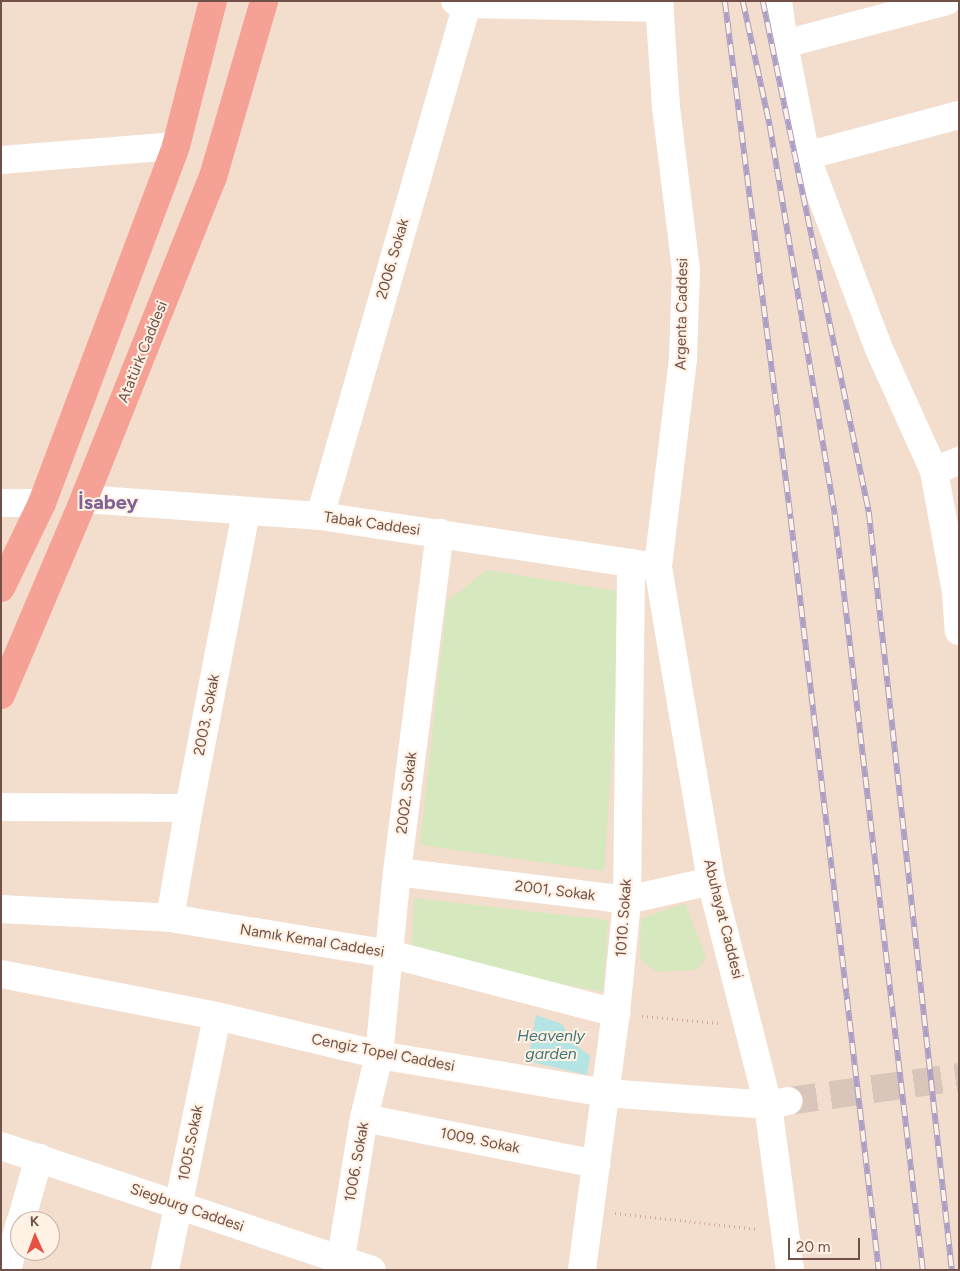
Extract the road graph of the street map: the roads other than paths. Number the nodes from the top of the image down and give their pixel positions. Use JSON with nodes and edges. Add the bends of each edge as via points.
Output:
{"nodes":[{"id":1,"x":213,"y":1,"type":"edge"},
{"id":2,"x":264,"y":1,"type":"edge"},
{"id":3,"x":778,"y":1,"type":"edge"},
{"id":4,"x":947,"y":1,"type":"edge"},
{"id":5,"x":464,"y":2,"type":"edge"},
{"id":6,"x":659,"y":5,"type":"edge"},
{"id":7,"x":784,"y":44,"type":"junction"},
{"id":8,"x":959,"y":115,"type":"edge"},
{"id":9,"x":176,"y":146,"type":"junction"},
{"id":10,"x":806,"y":156,"type":"junction"},
{"id":11,"x":1,"y":160,"type":"edge"},
{"id":12,"x":946,"y":466,"type":"edge"},
{"id":13,"x":84,"y":499,"type":"junction"},
{"id":14,"x":1,"y":503,"type":"edge"},
{"id":15,"x":42,"y":503,"type":"junction"},
{"id":16,"x":246,"y":512,"type":"junction"},
{"id":17,"x":320,"y":516,"type":"junction"},
{"id":18,"x":440,"y":533,"type":"junction"},
{"id":19,"x":631,"y":563,"type":"junction"},
{"id":20,"x":658,"y":567,"type":"junction"},
{"id":21,"x":1,"y":588,"type":"edge"},
{"id":22,"x":957,"y":592,"type":"edge"},
{"id":23,"x":959,"y":632,"type":"edge"},
{"id":24,"x":1,"y":695,"type":"edge"},
{"id":25,"x":1,"y":807,"type":"edge"},
{"id":26,"x":189,"y":808,"type":"junction"},
{"id":27,"x":397,"y":872,"type":"junction"},
{"id":28,"x":711,"y":881,"type":"junction"},
{"id":29,"x":627,"y":900,"type":"junction"},
{"id":30,"x":1,"y":909,"type":"edge"},
{"id":31,"x":170,"y":918,"type":"junction"},
{"id":32,"x":390,"y":954,"type":"junction"},
{"id":33,"x":1,"y":974,"type":"edge"},
{"id":34,"x":616,"y":1014,"type":"junction"},
{"id":35,"x":217,"y":1016,"type":"junction"},
{"id":36,"x":379,"y":1054,"type":"junction"},
{"id":37,"x":606,"y":1093,"type":"junction"},
{"id":38,"x":779,"y":1103,"type":"junction"},
{"id":39,"x":364,"y":1118,"type":"junction"},
{"id":40,"x":1,"y":1146,"type":"edge"},
{"id":41,"x":38,"y":1158,"type":"junction"},
{"id":42,"x":596,"y":1164,"type":"junction"},
{"id":43,"x":179,"y":1205,"type":"junction"},
{"id":44,"x":23,"y":1211,"type":"edge"},
{"id":45,"x":340,"y":1264,"type":"edge"},
{"id":46,"x":166,"y":1270,"type":"edge"},
{"id":47,"x":372,"y":1270,"type":"edge"},
{"id":48,"x":582,"y":1270,"type":"edge"},
{"id":49,"x":790,"y":1270,"type":"edge"}],
"edges":[{"from":1,"to":9,"type":"highway"},
{"from":2,"to":13,"type":"highway","name":"Atatürk Caddesi","via":[[213,177]]},
{"from":3,"to":7,"type":"street"},
{"from":4,"to":7,"type":"street"},
{"from":5,"to":6,"type":"street"},
{"from":5,"to":17,"type":"street","name":"2006. Sokak"},
{"from":6,"to":20,"type":"street","name":"Argenta Caddesi","via":[[666,107],[686,271],[684,359]]},
{"from":7,"to":10,"type":"street"},
{"from":8,"to":10,"type":"street"},
{"from":9,"to":11,"type":"street"},
{"from":9,"to":15,"type":"highway"},
{"from":10,"to":12,"type":"street","via":[[879,349]]},
{"from":12,"to":22,"type":"street"},
{"from":13,"to":16,"type":"street","name":"Tabak Caddesi"},
{"from":13,"to":24,"type":"highway","name":"Atatürk Caddesi"},
{"from":14,"to":15,"type":"street"},
{"from":15,"to":21,"type":"highway"},
{"from":16,"to":17,"type":"street","name":"Tabak Caddesi"},
{"from":16,"to":26,"type":"street","name":"2003. Sokak"},
{"from":17,"to":18,"type":"street","name":"Tabak Caddesi"},
{"from":18,"to":19,"type":"street","name":"Tabak Caddesi"},
{"from":18,"to":27,"type":"street","name":"2002. Sokak"},
{"from":19,"to":20,"type":"street","name":"Tabak Caddesi"},
{"from":19,"to":29,"type":"street","name":"1010. Sokak"},
{"from":20,"to":28,"type":"street","name":"Abuhayat Caddesi"},
{"from":22,"to":23,"type":"street"},
{"from":25,"to":26,"type":"street"},
{"from":26,"to":31,"type":"street","name":"2003. Sokak"},
{"from":27,"to":29,"type":"street","name":"2001, Sokak"},
{"from":27,"to":32,"type":"street","name":"2002. Sokak"},
{"from":28,"to":29,"type":"street","name":"2001, Sokak"},
{"from":28,"to":38,"type":"street","name":"Abuhayat Caddesi","via":[[750,1026]]},
{"from":29,"to":34,"type":"street","name":"1010. Sokak"},
{"from":30,"to":31,"type":"street","name":"Namık Kemal Caddesi"},
{"from":31,"to":32,"type":"street","name":"Namık Kemal Caddesi"},
{"from":32,"to":34,"type":"street","name":"Namık Kemal Caddesi"},
{"from":32,"to":36,"type":"street","name":"2002. Sokak"},
{"from":33,"to":35,"type":"street","name":"Cengiz Topel Caddesi"},
{"from":34,"to":37,"type":"street","name":"1010. Sokak"},
{"from":35,"to":36,"type":"street","name":"Cengiz Topel Caddesi"},
{"from":35,"to":43,"type":"street","name":"1005.Sokak"},
{"from":36,"to":37,"type":"street","name":"Cengiz Topel Caddesi"},
{"from":36,"to":39,"type":"street","name":"1006. Sokak"},
{"from":37,"to":38,"type":"street","name":"Cengiz Topel Caddesi"},
{"from":37,"to":42,"type":"street","name":"1010. Sokak"},
{"from":38,"to":49,"type":"street","name":"Abuhayat Caddesi","via":[[783,1232]]},
{"from":39,"to":42,"type":"street","name":"1009. Sokak"},
{"from":39,"to":45,"type":"street","name":"1006. Sokak"},
{"from":40,"to":41,"type":"street","name":"Siegburg Caddesi"},
{"from":41,"to":43,"type":"street","name":"Siegburg Caddesi"},
{"from":41,"to":44,"type":"street"},
{"from":42,"to":48,"type":"street","name":"1010. Sokak"},
{"from":43,"to":45,"type":"street","name":"Siegburg Caddesi"},
{"from":43,"to":46,"type":"street","name":"1005.Sokak"},
{"from":45,"to":47,"type":"street","name":"Siegburg Caddesi"}]}
